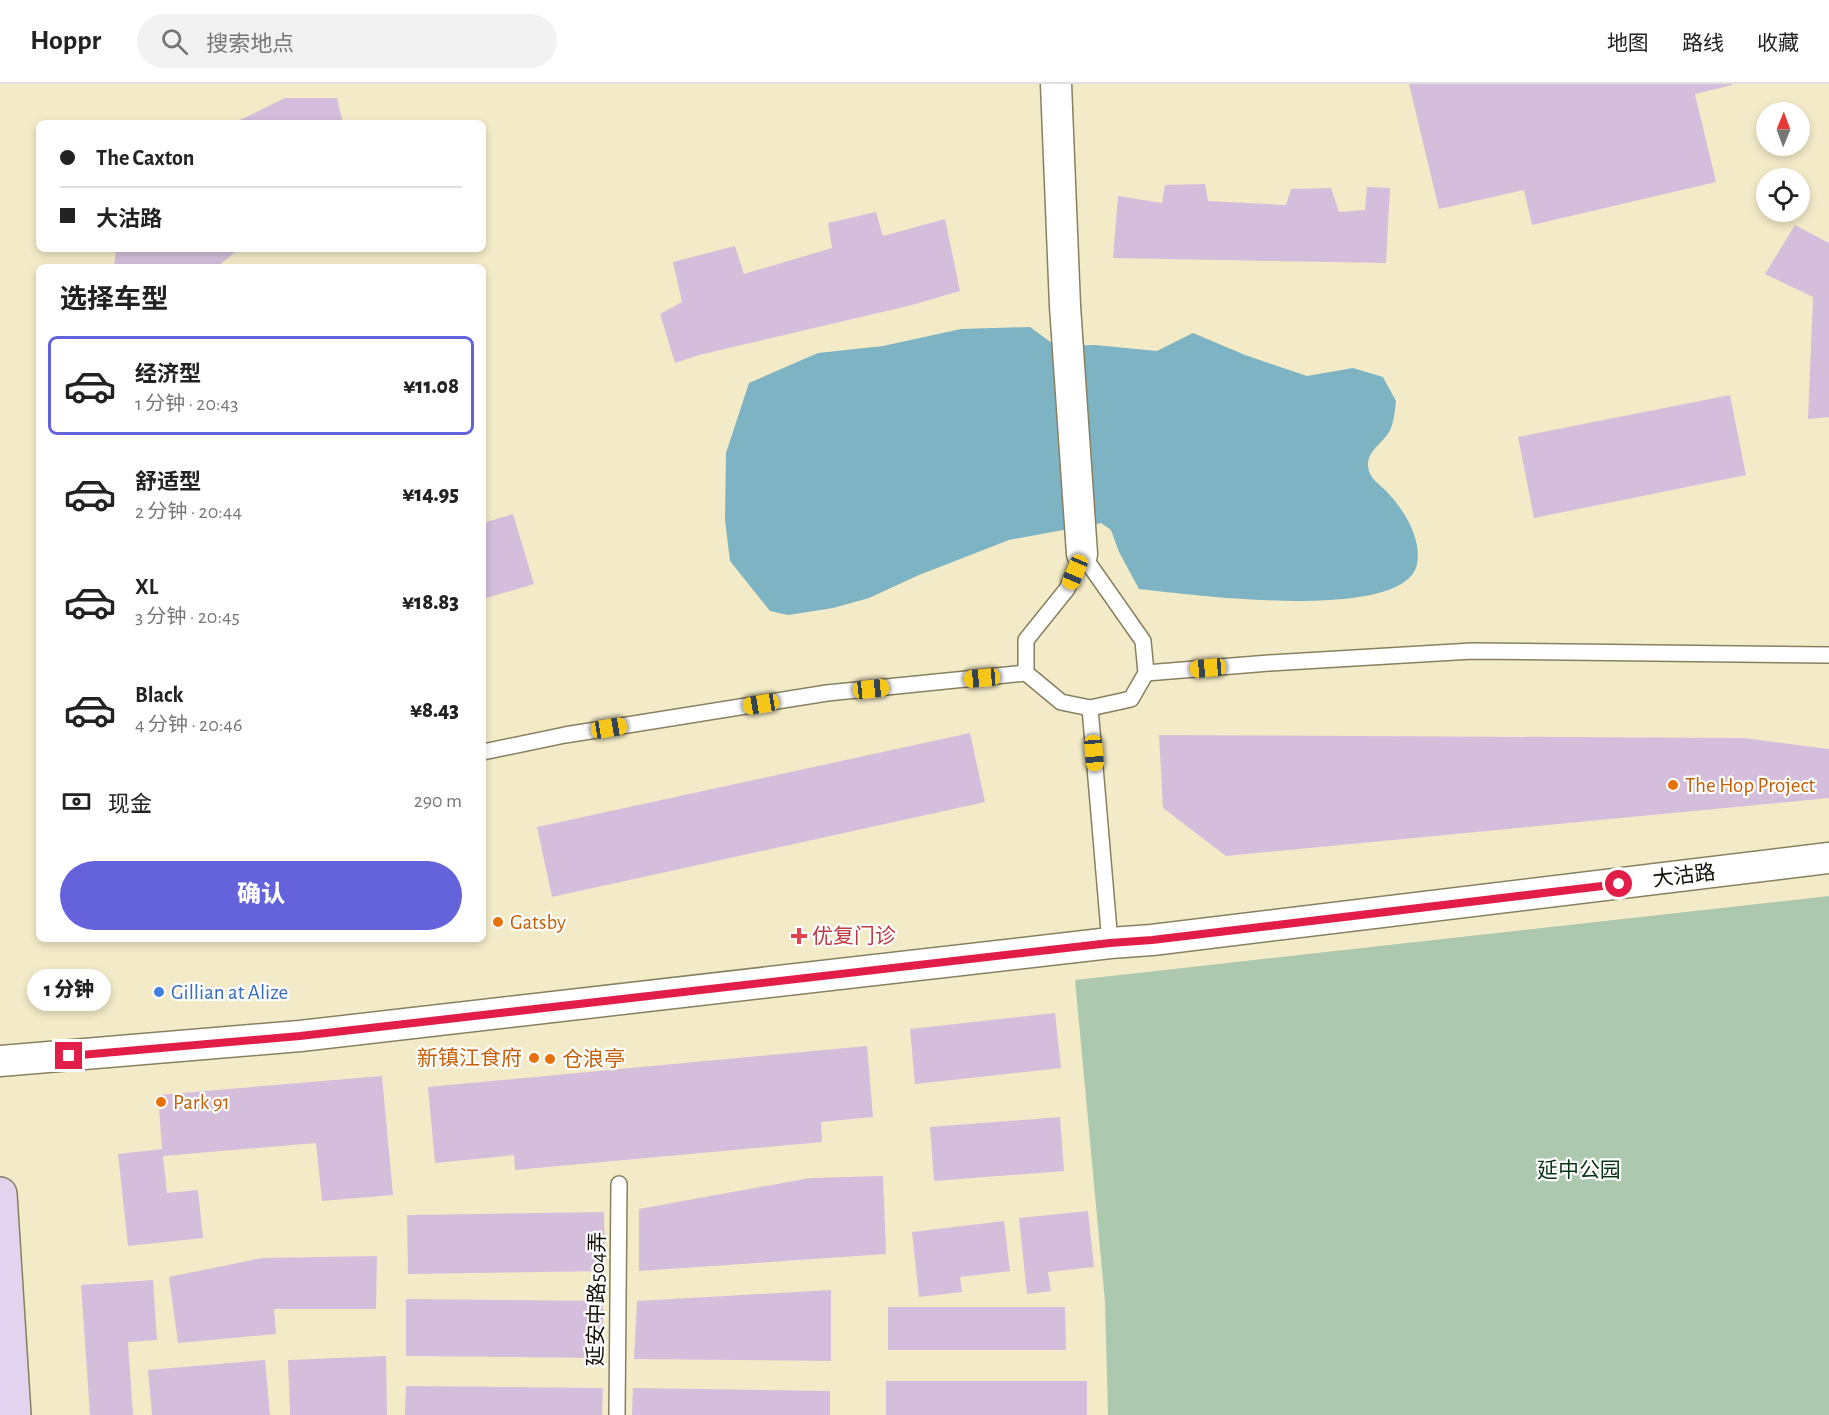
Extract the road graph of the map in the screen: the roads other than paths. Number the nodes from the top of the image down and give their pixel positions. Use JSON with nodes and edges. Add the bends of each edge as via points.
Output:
{"nodes":[{"id":1,"x":1056,"y":84,"type":"edge"},
{"id":2,"x":1081,"y":549,"type":"junction"},
{"id":3,"x":1829,"y":655,"type":"edge"},
{"id":4,"x":1026,"y":673,"type":"junction"},
{"id":5,"x":1146,"y":673,"type":"junction"},
{"id":6,"x":1090,"y":708,"type":"junction"},
{"id":7,"x":486,"y":751,"type":"edge"},
{"id":8,"x":1829,"y":858,"type":"edge"},
{"id":9,"x":1110,"y":943,"type":"junction"},
{"id":10,"x":0,"y":1061,"type":"edge"},
{"id":11,"x":619,"y":1184,"type":"dead end"},
{"id":12,"x":0,"y":1194,"type":"edge"},
{"id":13,"x":14,"y":1415,"type":"edge"},
{"id":14,"x":617,"y":1415,"type":"edge"}],
"edges":[{"from":1,"to":2,"type":"street"},
{"from":2,"to":4,"type":"lane","via":[[1067,589],[1026,640]]},
{"from":2,"to":5,"type":"lane","via":[[1143,641]]},
{"from":3,"to":5,"type":"lane","via":[[1472,651]]},
{"from":4,"to":6,"type":"lane","via":[[1060,702]]},
{"from":4,"to":7,"type":"lane","via":[[826,693]]},
{"from":5,"to":6,"type":"lane","via":[[1131,699]]},
{"from":6,"to":9,"type":"lane"},
{"from":8,"to":9,"type":"street","name":"大沽路"},
{"from":9,"to":10,"type":"street","name":"大沽路","via":[[300,1036]]},
{"from":11,"to":14,"type":"lane","name":"延安中路504弄"},
{"from":12,"to":13,"type":"main road"}]}
